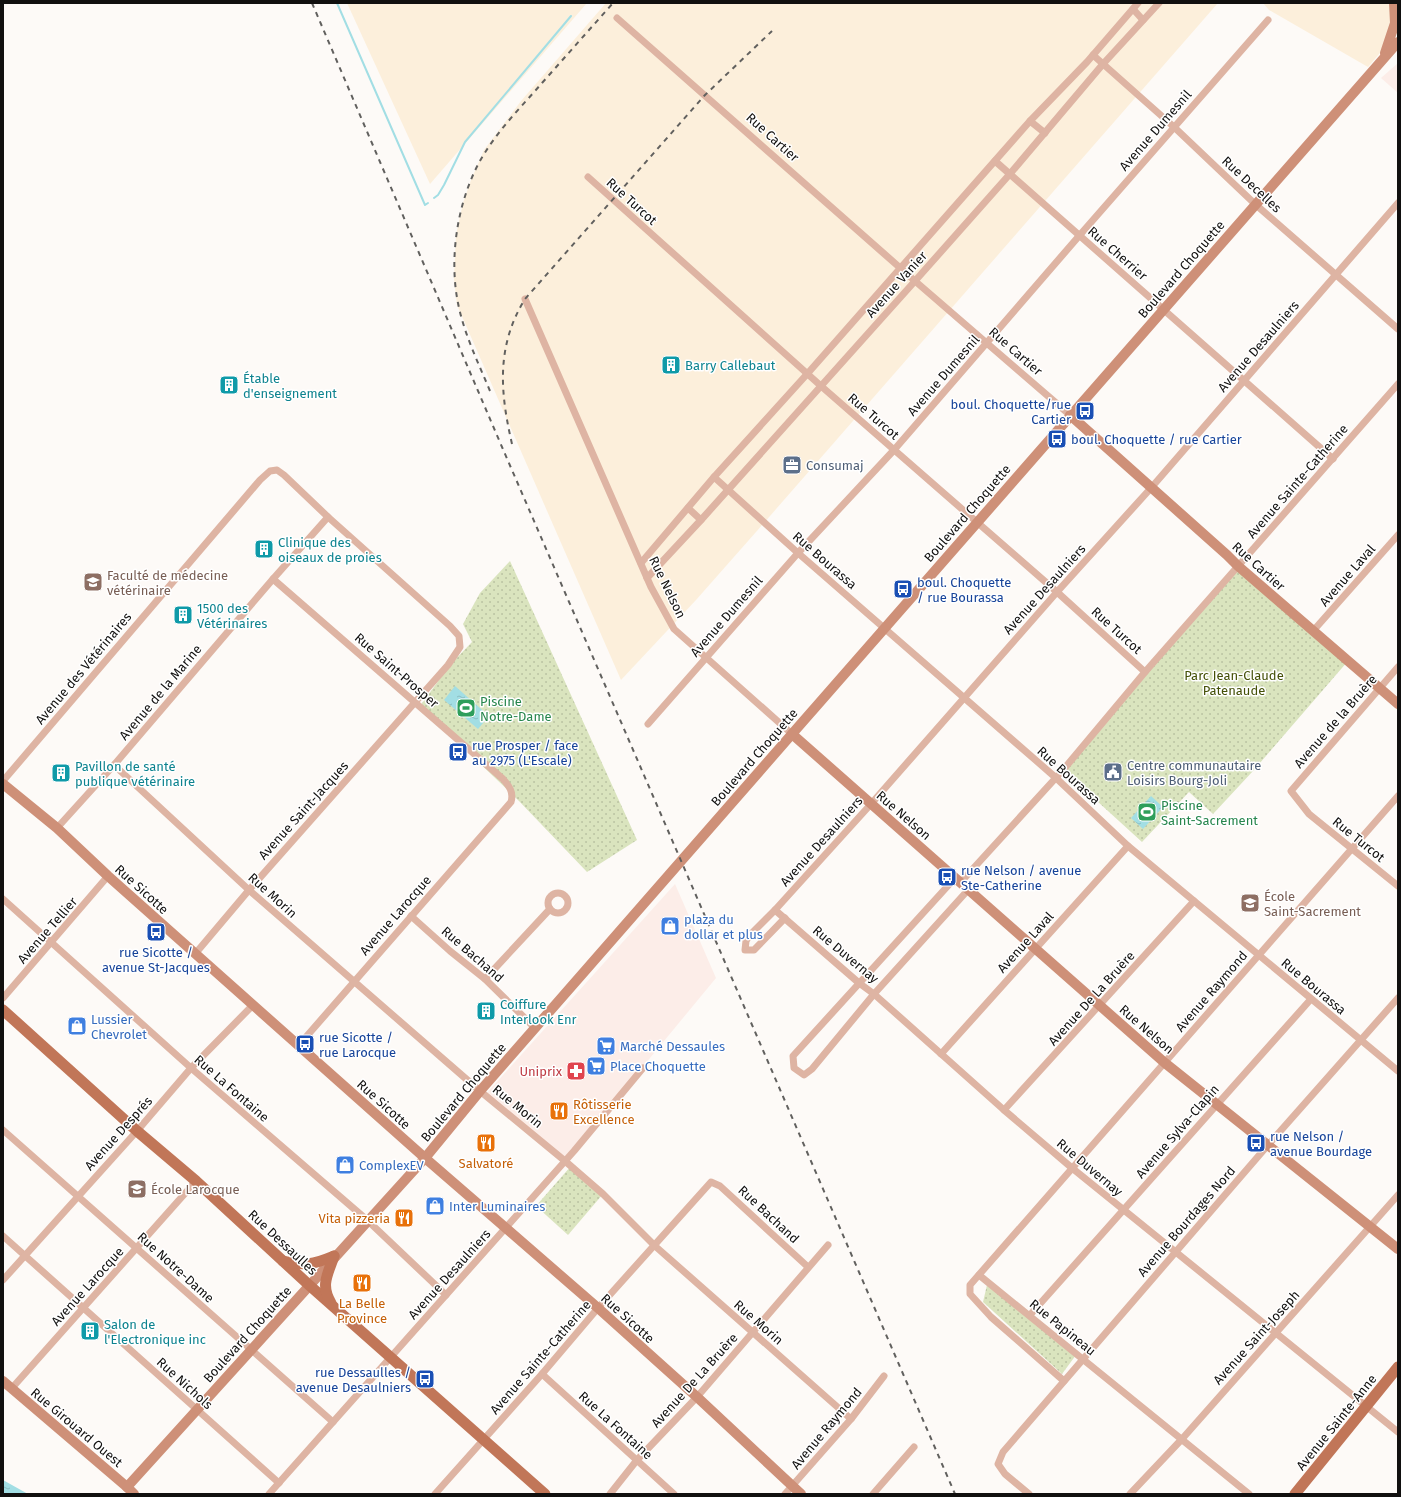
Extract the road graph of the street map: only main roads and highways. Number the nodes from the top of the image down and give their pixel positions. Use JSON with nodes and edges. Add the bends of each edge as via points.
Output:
{"nodes":[{"id":1,"x":3,"y":1010,"type":"edge"},
{"id":2,"x":282,"y":1260,"type":"junction"},
{"id":3,"x":334,"y":1308,"type":"junction"},
{"id":4,"x":1398,"y":1367,"type":"edge"},
{"id":5,"x":545,"y":1494,"type":"edge"},
{"id":6,"x":1295,"y":1494,"type":"edge"}],
"edges":[{"from":1,"to":2,"type":"main road","name":"Rue Dessaulles"},
{"from":2,"to":3,"type":"main road","name":"Rue Dessaulles"},
{"from":2,"to":3,"type":"main road","via":[[304,1265],[319,1263],[334,1256],[325,1280],[329,1299]]},
{"from":3,"to":5,"type":"main road","name":"Rue Dessaulles"},
{"from":4,"to":6,"type":"main road","name":"Avenue Sainte-Anne"}]}
